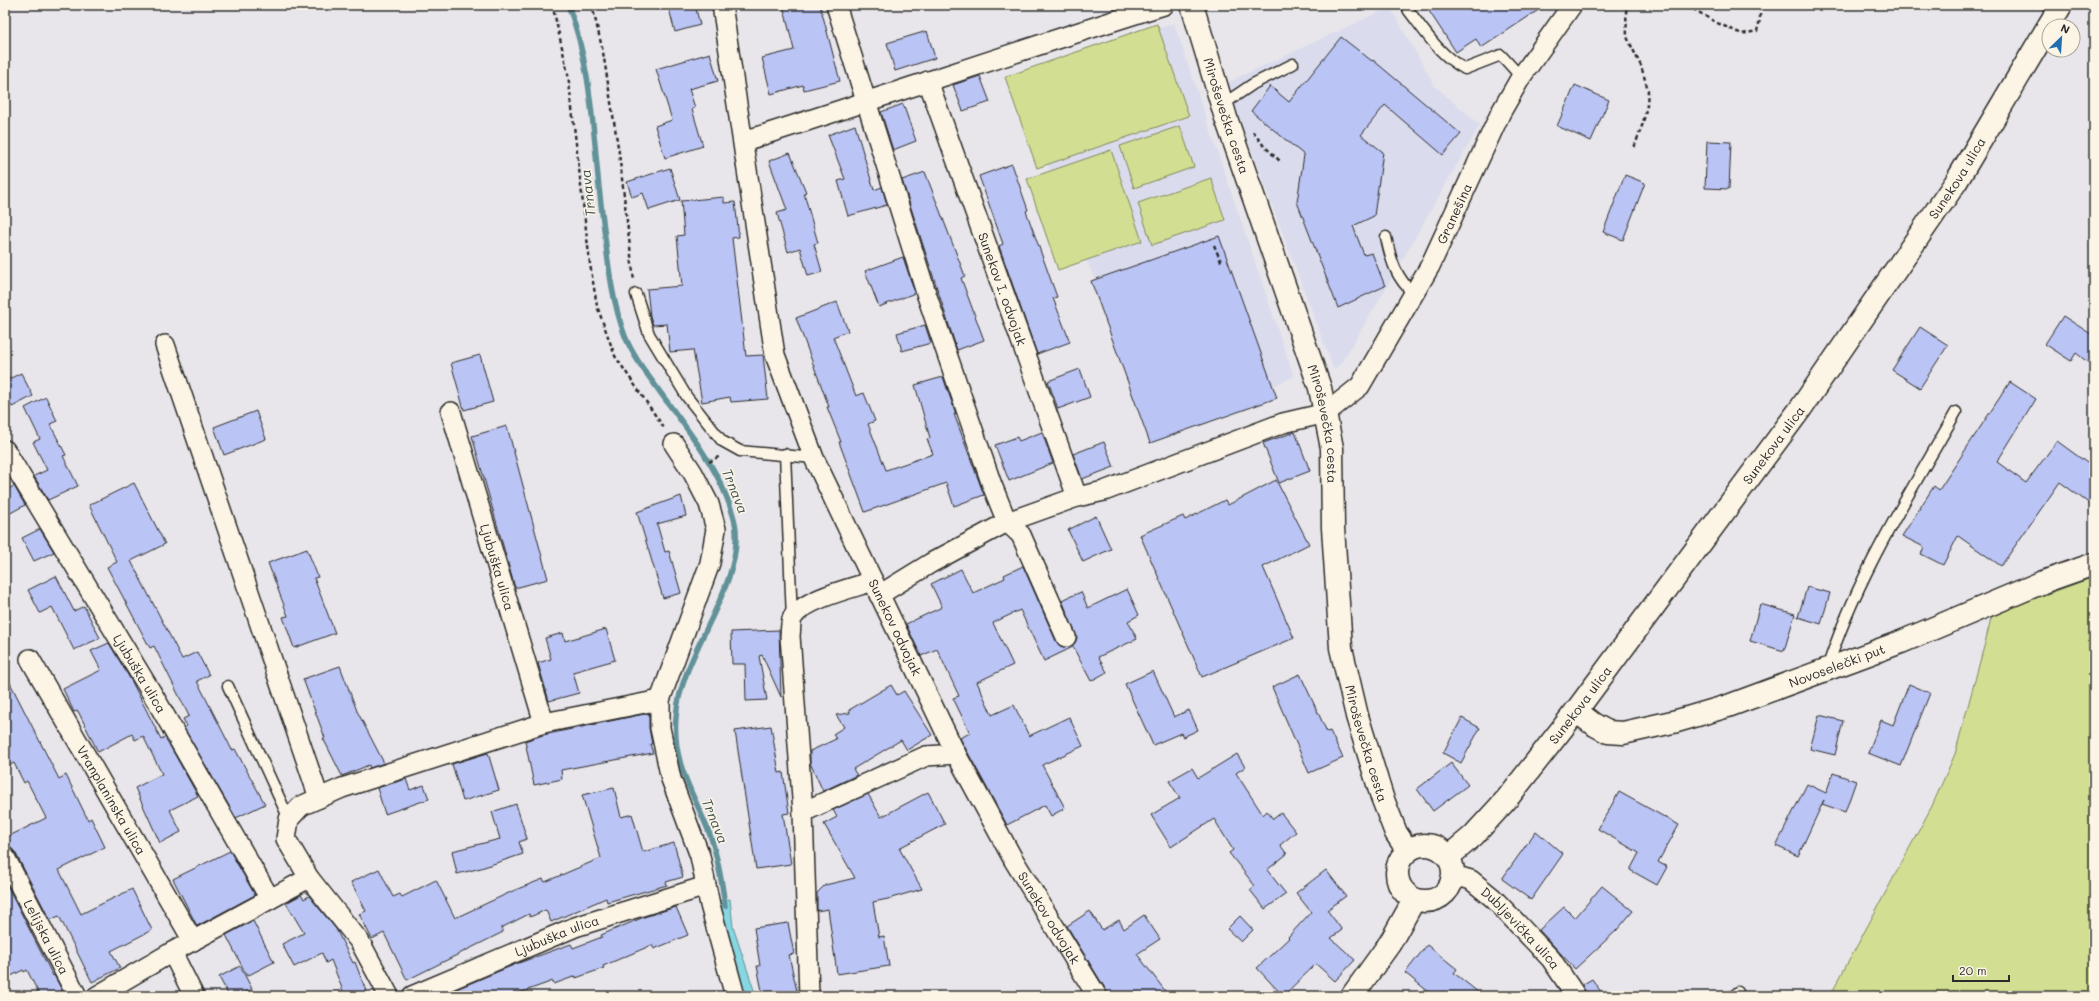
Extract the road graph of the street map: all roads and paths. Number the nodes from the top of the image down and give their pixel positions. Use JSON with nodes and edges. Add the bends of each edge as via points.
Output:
{"nodes":[{"id":1,"x":550,"y":5,"type":"edge"},
{"id":2,"x":592,"y":5,"type":"edge"},
{"id":3,"x":722,"y":5,"type":"edge"},
{"id":4,"x":836,"y":5,"type":"edge"},
{"id":5,"x":1164,"y":5,"type":"edge"},
{"id":6,"x":1192,"y":5,"type":"edge"},
{"id":7,"x":1406,"y":5,"type":"edge"},
{"id":8,"x":1572,"y":5,"type":"edge"},
{"id":9,"x":1632,"y":5,"type":"edge"},
{"id":10,"x":1687,"y":5,"type":"edge"},
{"id":11,"x":1760,"y":5,"type":"edge"},
{"id":12,"x":2061,"y":5,"type":"edge"},
{"id":13,"x":1293,"y":64,"type":"dead end"},
{"id":14,"x":1521,"y":77,"type":"junction"},
{"id":15,"x":928,"y":81,"type":"junction"},
{"id":16,"x":866,"y":102,"type":"junction"},
{"id":17,"x":1222,"y":105,"type":"junction"},
{"id":18,"x":744,"y":141,"type":"junction"},
{"id":19,"x":1264,"y":146,"type":"dead end"},
{"id":20,"x":1634,"y":148,"type":"dead end"},
{"id":21,"x":1281,"y":162,"type":"dead end"},
{"id":22,"x":1386,"y":237,"type":"dead end"},
{"id":23,"x":1214,"y":246,"type":"dead end"},
{"id":24,"x":1222,"y":264,"type":"dead end"},
{"id":25,"x":636,"y":294,"type":"joint"},
{"id":26,"x":1414,"y":294,"type":"junction"},
{"id":27,"x":165,"y":345,"type":"dead end"},
{"id":28,"x":451,"y":412,"type":"dead end"},
{"id":29,"x":1326,"y":412,"type":"junction"},
{"id":30,"x":1956,"y":412,"type":"dead end"},
{"id":31,"x":674,"y":444,"type":"joint"},
{"id":32,"x":5,"y":450,"type":"edge"},
{"id":33,"x":784,"y":454,"type":"junction"},
{"id":34,"x":814,"y":458,"type":"junction"},
{"id":35,"x":1077,"y":497,"type":"junction"},
{"id":36,"x":1006,"y":522,"type":"junction"},
{"id":37,"x":2094,"y":564,"type":"edge"},
{"id":38,"x":876,"y":588,"type":"junction"},
{"id":39,"x":792,"y":618,"type":"junction"},
{"id":40,"x":1066,"y":637,"type":"dead end"},
{"id":41,"x":30,"y":659,"type":"dead end"},
{"id":42,"x":1827,"y":669,"type":"junction"},
{"id":43,"x":228,"y":686,"type":"dead end"},
{"id":44,"x":660,"y":700,"type":"junction"},
{"id":45,"x":1576,"y":711,"type":"junction"},
{"id":46,"x":544,"y":723,"type":"junction"},
{"id":47,"x":956,"y":754,"type":"junction"},
{"id":48,"x":319,"y":798,"type":"junction"},
{"id":49,"x":803,"y":812,"type":"junction"},
{"id":50,"x":289,"y":819,"type":"junction"},
{"id":51,"x":1408,"y":851,"type":"junction"},
{"id":52,"x":5,"y":857,"type":"edge"},
{"id":53,"x":1451,"y":866,"type":"junction"},
{"id":54,"x":309,"y":878,"type":"junction"},
{"id":55,"x":706,"y":886,"type":"junction"},
{"id":56,"x":270,"y":899,"type":"junction"},
{"id":57,"x":1414,"y":900,"type":"junction"},
{"id":58,"x":193,"y":941,"type":"junction"},
{"id":59,"x":172,"y":952,"type":"junction"},
{"id":60,"x":77,"y":996,"type":"edge"},
{"id":61,"x":97,"y":996,"type":"edge"},
{"id":62,"x":194,"y":996,"type":"edge"},
{"id":63,"x":389,"y":996,"type":"edge"},
{"id":64,"x":412,"y":996,"type":"edge"},
{"id":65,"x":735,"y":996,"type":"edge"},
{"id":66,"x":809,"y":996,"type":"edge"},
{"id":67,"x":1097,"y":996,"type":"edge"},
{"id":68,"x":1352,"y":996,"type":"edge"},
{"id":69,"x":1576,"y":996,"type":"edge"}],
"edges":[{"from":1,"to":31,"type":"path","via":[[554,12],[568,74],[597,306],[615,356]]},
{"from":2,"to":25,"type":"path","via":[[603,52],[619,152]]},
{"from":3,"to":18,"type":"street"},
{"from":4,"to":16,"type":"street"},
{"from":5,"to":15,"type":"street","via":[[1011,52]]},
{"from":6,"to":17,"type":"street","name":"Miroševečka cesta"},
{"from":7,"to":14,"type":"lane","via":[[1409,12],[1453,63],[1465,69],[1501,55]]},
{"from":8,"to":14,"type":"street","name":"Granešina"},
{"from":9,"to":20,"type":"path","via":[[1626,11],[1627,37],[1641,66],[1648,90],[1645,117]]},
{"from":10,"to":11,"type":"path","via":[[1742,34],[1757,31]]},
{"from":12,"to":45,"type":"street","name":"Sunekova ulica","via":[[1956,182],[1818,382]]},
{"from":13,"to":17,"type":"lane","via":[[1253,84]]},
{"from":14,"to":26,"type":"street","name":"Granešina","via":[[1492,131],[1444,237]]},
{"from":15,"to":16,"type":"street"},
{"from":15,"to":35,"type":"street","name":"Sunekov I. odvojak"},
{"from":16,"to":18,"type":"street"},
{"from":16,"to":36,"type":"street","via":[[927,296]]},
{"from":17,"to":29,"type":"street","name":"Miroševečka cesta","via":[[1306,344]]},
{"from":18,"to":34,"type":"street","via":[[775,355]]},
{"from":19,"to":21,"type":"path"},
{"from":22,"to":26,"type":"lane","via":[[1402,284]]},
{"from":23,"to":24,"type":"path"},
{"from":25,"to":33,"type":"lane","via":[[650,334],[688,397],[722,441],[740,452]]},
{"from":26,"to":29,"type":"street","name":"Granešina","via":[[1360,386]]},
{"from":27,"to":48,"type":"street"},
{"from":28,"to":46,"type":"street","name":"Ljubuška ulica"},
{"from":29,"to":35,"type":"street","via":[[1284,423],[1104,491]]},
{"from":29,"to":51,"type":"street","name":"Miroševečka cesta","via":[[1332,448],[1333,528],[1341,648],[1357,716],[1382,797],[1396,833]]},
{"from":30,"to":42,"type":"lane","via":[[1885,536],[1839,632]]},
{"from":31,"to":44,"type":"street","via":[[693,472],[709,504],[716,529],[710,563]]},
{"from":32,"to":56,"type":"street","name":"Ljubuška ulica","via":[[156,700]]},
{"from":33,"to":34,"type":"lane"},
{"from":33,"to":39,"type":"lane"},
{"from":34,"to":38,"type":"street"},
{"from":35,"to":36,"type":"street"},
{"from":36,"to":38,"type":"street","via":[[931,563]]},
{"from":36,"to":40,"type":"street","via":[[1021,535]]},
{"from":37,"to":42,"type":"street","name":"Novoselečki put"},
{"from":38,"to":39,"type":"street","name":"Sunekov odvojak","via":[[817,601],[802,608]]},
{"from":38,"to":47,"type":"street","name":"Sunekov odvojak"},
{"from":39,"to":49,"type":"street","via":[[791,649]]},
{"from":41,"to":58,"type":"street","name":"Vranplaninska ulica"},
{"from":42,"to":45,"type":"street","name":"Novoselečki put","via":[[1728,706],[1623,733],[1608,732]]},
{"from":43,"to":50,"type":"lane"},
{"from":44,"to":46,"type":"street"},
{"from":44,"to":55,"type":"street","via":[[660,728],[671,779],[700,856]]},
{"from":45,"to":53,"type":"street","name":"Sunekova ulica"},
{"from":46,"to":48,"type":"street","via":[[350,785]]},
{"from":47,"to":49,"type":"street","via":[[926,756]]},
{"from":47,"to":67,"type":"street","name":"Sunekov odvojak","via":[[1013,859]]},
{"from":48,"to":50,"type":"street","via":[[301,806]]},
{"from":49,"to":66,"type":"street"},
{"from":50,"to":54,"type":"street","via":[[286,840]]},
{"from":51,"to":53,"type":"street","via":[[1416,847],[1434,846],[1442,850]]},
{"from":51,"to":57,"type":"street","via":[[1401,858],[1397,877],[1400,886]]},
{"from":52,"to":60,"type":"street","name":"Lelijska ulica"},
{"from":53,"to":57,"type":"street","via":[[1447,892],[1432,901]]},
{"from":53,"to":69,"type":"street","name":"Dubljevička ulica","via":[[1493,898],[1551,959]]},
{"from":54,"to":56,"type":"street"},
{"from":54,"to":63,"type":"street","via":[[360,942]]},
{"from":55,"to":64,"type":"street","name":"Ljubuška ulica","via":[[575,927]]},
{"from":55,"to":65,"type":"street"},
{"from":56,"to":58,"type":"street"},
{"from":57,"to":68,"type":"street","via":[[1390,943]]},
{"from":58,"to":59,"type":"street"},
{"from":59,"to":61,"type":"street"},
{"from":59,"to":62,"type":"street"}]}
